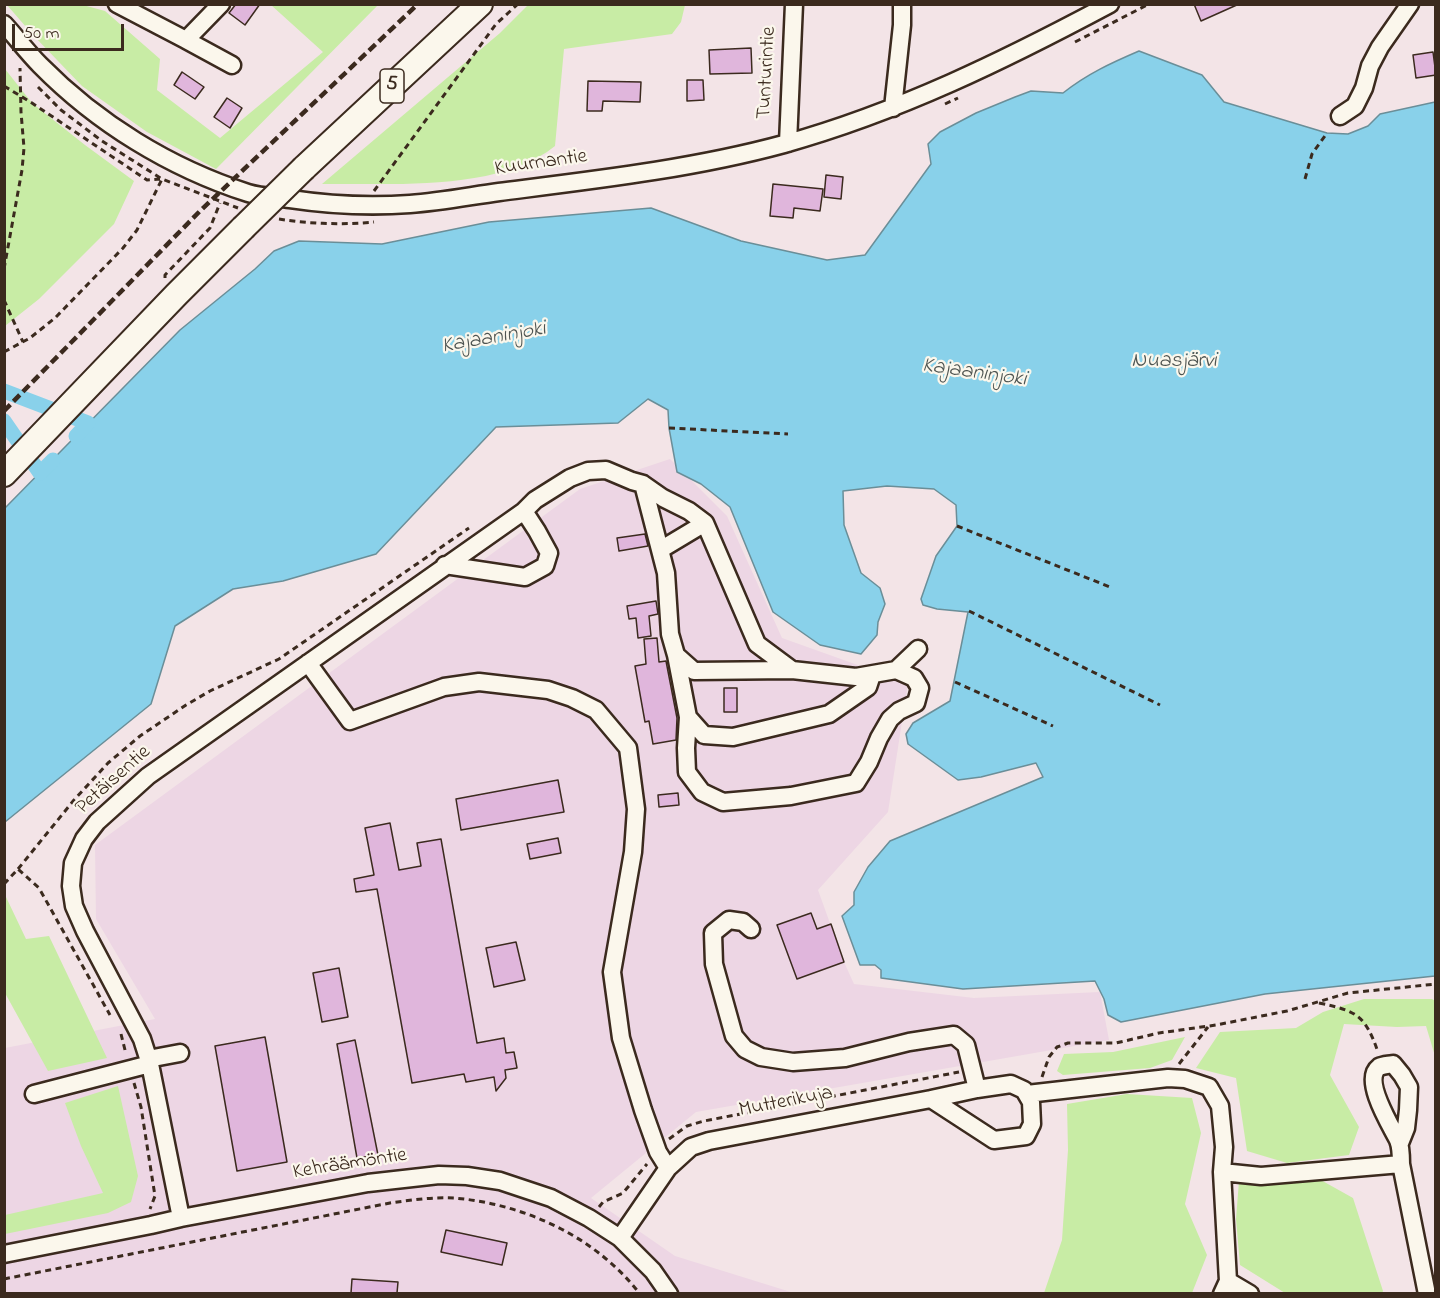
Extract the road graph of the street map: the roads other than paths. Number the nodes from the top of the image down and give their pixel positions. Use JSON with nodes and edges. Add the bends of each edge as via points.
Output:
{"nodes":[{"id":1,"x":117,"y":4,"type":"edge"},
{"id":2,"x":221,"y":4,"type":"edge"},
{"id":3,"x":480,"y":4,"type":"edge"},
{"id":4,"x":794,"y":4,"type":"edge"},
{"id":5,"x":902,"y":4,"type":"edge"},
{"id":6,"x":1110,"y":4,"type":"edge"},
{"id":7,"x":1410,"y":4,"type":"edge"},
{"id":8,"x":4,"y":24,"type":"edge"},
{"id":9,"x":186,"y":40,"type":"junction"},
{"id":10,"x":232,"y":65,"type":"dead end"},
{"id":11,"x":893,"y":108,"type":"junction"},
{"id":12,"x":1340,"y":116,"type":"dead end"},
{"id":13,"x":788,"y":143,"type":"junction"},
{"id":14,"x":11,"y":467,"type":"edge"},
{"id":15,"x":644,"y":484,"type":"junction"},
{"id":16,"x":524,"y":511,"type":"junction"},
{"id":17,"x":705,"y":523,"type":"junction"},
{"id":18,"x":660,"y":550,"type":"junction"},
{"id":19,"x":445,"y":565,"type":"junction"},
{"id":20,"x":918,"y":649,"type":"dead end"},
{"id":21,"x":676,"y":656,"type":"junction"},
{"id":22,"x":308,"y":663,"type":"junction"},
{"id":23,"x":792,"y":670,"type":"junction"},
{"id":24,"x":896,"y":670,"type":"junction"},
{"id":25,"x":872,"y":675,"type":"junction"},
{"id":26,"x":688,"y":717,"type":"junction"},
{"id":27,"x":751,"y":929,"type":"dead end"},
{"id":28,"x":180,"y":1053,"type":"dead end"},
{"id":29,"x":149,"y":1062,"type":"junction"},
{"id":30,"x":977,"y":1089,"type":"junction"},
{"id":31,"x":1031,"y":1093,"type":"junction"},
{"id":32,"x":34,"y":1094,"type":"dead end"},
{"id":33,"x":931,"y":1099,"type":"junction"},
{"id":34,"x":1400,"y":1143,"type":"junction"},
{"id":35,"x":1401,"y":1164,"type":"junction"},
{"id":36,"x":668,"y":1168,"type":"junction"},
{"id":37,"x":1222,"y":1172,"type":"junction"},
{"id":38,"x":181,"y":1218,"type":"junction"},
{"id":39,"x":620,"y":1238,"type":"junction"},
{"id":40,"x":4,"y":1254,"type":"edge"},
{"id":41,"x":1225,"y":1287,"type":"edge"},
{"id":42,"x":669,"y":1293,"type":"edge"},
{"id":43,"x":1250,"y":1293,"type":"edge"},
{"id":44,"x":1427,"y":1293,"type":"edge"}],
"edges":[{"from":1,"to":9,"type":"street"},
{"from":2,"to":9,"type":"street"},
{"from":3,"to":14,"type":"highway","number":"5","bridge":true,"via":[[243,228]]},
{"from":4,"to":13,"type":"street","name":"Tunturintie"},
{"from":5,"to":11,"type":"street"},
{"from":6,"to":11,"type":"street","name":"Kuurnantie","via":[[959,80]]},
{"from":7,"to":12,"type":"street","via":[[1380,47],[1355,106]]},
{"from":8,"to":13,"type":"street","name":"Kuurnantie","via":[[75,96],[112,126],[158,154],[252,194],[316,204],[411,204],[699,164]]},
{"from":9,"to":10,"type":"street"},
{"from":11,"to":13,"type":"street","name":"Kuurnantie"},
{"from":15,"to":16,"type":"street","name":"Petäisentie","via":[[606,470],[588,471],[570,478]]},
{"from":15,"to":17,"type":"street","name":"Petäisentie"},
{"from":15,"to":18,"type":"street"},
{"from":16,"to":19,"type":"street","name":"Petäisentie"},
{"from":16,"to":19,"type":"street","via":[[549,553],[545,566],[525,577]]},
{"from":17,"to":18,"type":"street"},
{"from":17,"to":23,"type":"street","via":[[757,644]]},
{"from":18,"to":21,"type":"street"},
{"from":19,"to":22,"type":"street","name":"Petäisentie"},
{"from":20,"to":24,"type":"street"},
{"from":21,"to":23,"type":"street","via":[[694,671]]},
{"from":21,"to":26,"type":"street"},
{"from":22,"to":29,"type":"street","name":"Petäisentie","via":[[148,776],[97,822],[73,862],[74,906],[142,1039]]},
{"from":22,"to":36,"type":"street","via":[[350,721],[444,687],[479,682],[548,690],[572,698],[596,710],[628,748],[636,809],[633,852],[612,972],[621,1038],[658,1152]]},
{"from":23,"to":25,"type":"street"},
{"from":24,"to":25,"type":"street"},
{"from":24,"to":26,"type":"street","via":[[914,678],[920,688],[916,703],[890,719],[856,783],[791,796],[723,802],[702,792],[687,772]]},
{"from":25,"to":26,"type":"street","via":[[868,687],[830,714],[779,727],[733,737],[704,735]]},
{"from":27,"to":30,"type":"street","via":[[743,922],[729,920],[713,933],[714,964],[724,1004],[734,1036],[745,1049],[761,1057],[793,1062],[845,1058],[954,1035],[966,1045]]},
{"from":28,"to":29,"type":"street"},
{"from":29,"to":32,"type":"street"},
{"from":29,"to":38,"type":"street","name":"Petäisentie"},
{"from":30,"to":31,"type":"street","name":"Mutterikuja","via":[[1011,1084]]},
{"from":30,"to":33,"type":"street","name":"Mutterikuja"},
{"from":31,"to":33,"type":"street","via":[[1032,1124],[1026,1136],[994,1140]]},
{"from":31,"to":37,"type":"street","via":[[1168,1078],[1185,1079],[1209,1088],[1220,1106]]},
{"from":33,"to":36,"type":"street","name":"Mutterikuja","via":[[709,1140],[691,1147]]},
{"from":34,"to":34,"type":"street","via":[[1406,1128],[1408,1088],[1393,1064],[1377,1070],[1373,1082],[1387,1122]]},
{"from":34,"to":35,"type":"street"},
{"from":35,"to":37,"type":"street","via":[[1261,1176]]},
{"from":35,"to":44,"type":"street"},
{"from":36,"to":39,"type":"street","name":"Mutterikuja"},
{"from":37,"to":41,"type":"street"},
{"from":38,"to":39,"type":"street","name":"Kehräämöntie","via":[[368,1183],[439,1174],[500,1181],[551,1198]]},
{"from":38,"to":40,"type":"street","name":"Kehräämöntie"},
{"from":39,"to":42,"type":"street","name":"Kehräämöntie"},
{"from":41,"to":43,"type":"street"}]}
